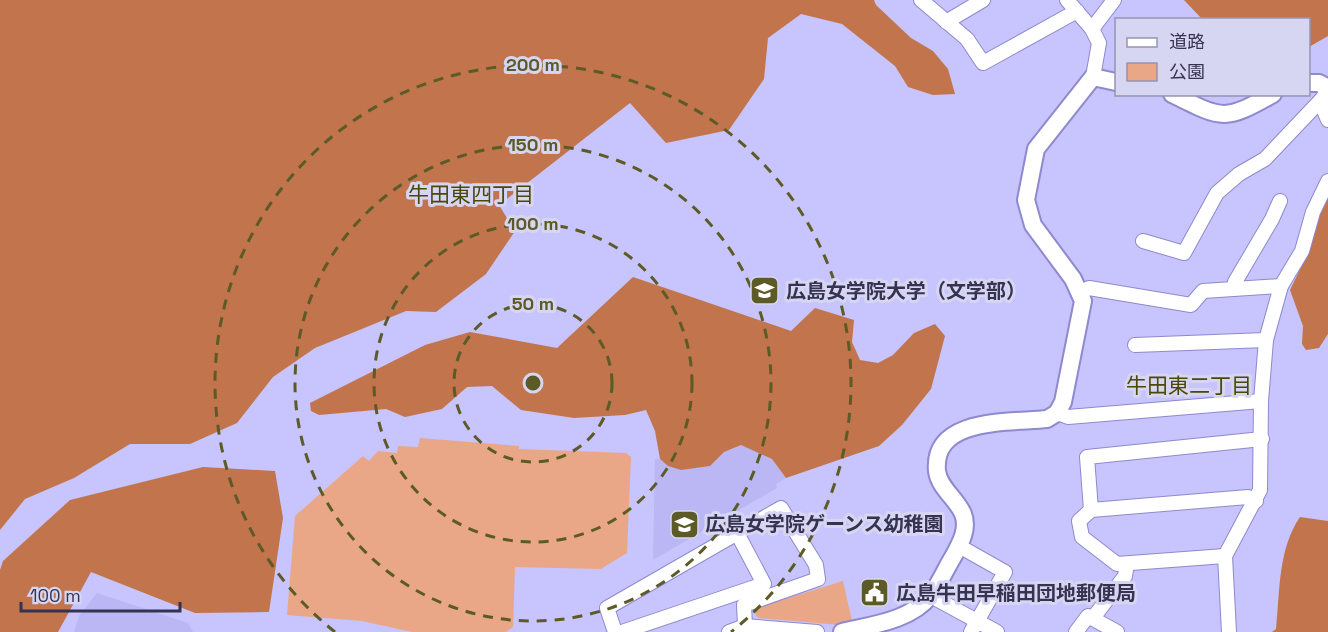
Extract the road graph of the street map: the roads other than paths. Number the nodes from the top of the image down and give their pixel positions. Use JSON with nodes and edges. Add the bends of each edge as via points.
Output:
{"nodes":[{"id":1,"x":921,"y":0,"type":"edge"},
{"id":2,"x":983,"y":0,"type":"edge"},
{"id":3,"x":1067,"y":0,"type":"edge"},
{"id":4,"x":1114,"y":0,"type":"edge"},
{"id":5,"x":1077,"y":11,"type":"junction"},
{"id":6,"x":946,"y":22,"type":"junction"},
{"id":7,"x":1092,"y":29,"type":"junction"},
{"id":8,"x":1094,"y":77,"type":"junction"},
{"id":9,"x":1115,"y":82,"type":"edge"},
{"id":10,"x":1310,"y":82,"type":"edge"},
{"id":11,"x":1325,"y":93,"type":"edge"},
{"id":12,"x":1176,"y":96,"type":"edge"},
{"id":13,"x":1270,"y":96,"type":"edge"},
{"id":14,"x":1328,"y":120,"type":"edge"},
{"id":15,"x":1328,"y":181,"type":"edge"},
{"id":16,"x":1280,"y":201,"type":"dead end"},
{"id":17,"x":1143,"y":241,"type":"dead end"},
{"id":18,"x":1281,"y":286,"type":"junction"},
{"id":19,"x":1234,"y":288,"type":"junction"},
{"id":20,"x":1080,"y":292,"type":"junction"},
{"id":21,"x":1266,"y":340,"type":"junction"},
{"id":22,"x":1135,"y":345,"type":"dead end"},
{"id":23,"x":1261,"y":401,"type":"junction"},
{"id":24,"x":1057,"y":413,"type":"junction"},
{"id":25,"x":1262,"y":439,"type":"junction"},
{"id":26,"x":1256,"y":501,"type":"junction"},
{"id":27,"x":1091,"y":510,"type":"junction"},
{"id":28,"x":737,"y":533,"type":"junction"},
{"id":29,"x":959,"y":546,"type":"junction"},
{"id":30,"x":1225,"y":556,"type":"junction"},
{"id":31,"x":1127,"y":564,"type":"junction"},
{"id":32,"x":931,"y":596,"type":"junction"},
{"id":33,"x":1093,"y":618,"type":"junction"},
{"id":34,"x":745,"y":626,"type":"junction"},
{"id":35,"x":974,"y":627,"type":"edge"},
{"id":36,"x":615,"y":632,"type":"edge"},
{"id":37,"x":622,"y":632,"type":"edge"},
{"id":38,"x":729,"y":632,"type":"edge"},
{"id":39,"x":817,"y":632,"type":"edge"},
{"id":40,"x":842,"y":632,"type":"edge"},
{"id":41,"x":997,"y":632,"type":"edge"},
{"id":42,"x":1076,"y":632,"type":"edge"},
{"id":43,"x":1117,"y":632,"type":"edge"},
{"id":44,"x":1229,"y":632,"type":"edge"}],
"edges":[{"from":1,"to":6,"type":"street"},
{"from":2,"to":6,"type":"street"},
{"from":3,"to":5,"type":"street"},
{"from":4,"to":7,"type":"street"},
{"from":5,"to":6,"type":"street","via":[[983,63],[967,39]]},
{"from":5,"to":7,"type":"street"},
{"from":7,"to":8,"type":"street","via":[[1100,43]]},
{"from":8,"to":9,"type":"street"},
{"from":8,"to":20,"type":"street","via":[[1036,149],[1026,200],[1033,225]]},
{"from":10,"to":11,"type":"street","via":[[1319,83]]},
{"from":11,"to":14,"type":"street"},
{"from":11,"to":17,"type":"street","via":[[1265,159],[1217,193],[1184,253]]},
{"from":12,"to":13,"type":"street","via":[[1209,113],[1226,116]]},
{"from":15,"to":18,"type":"street","via":[[1313,212],[1302,251]]},
{"from":16,"to":19,"type":"street"},
{"from":18,"to":19,"type":"street"},
{"from":18,"to":21,"type":"street"},
{"from":19,"to":20,"type":"street","via":[[1203,291],[1191,305],[1089,288]]},
{"from":20,"to":24,"type":"street","via":[[1082,314],[1063,402]]},
{"from":21,"to":22,"type":"street"},
{"from":21,"to":23,"type":"street"},
{"from":23,"to":24,"type":"street","via":[[1068,417]]},
{"from":23,"to":25,"type":"street"},
{"from":24,"to":29,"type":"street","via":[[1047,419],[975,426],[948,438],[940,452],[937,471],[964,515],[965,531]]},
{"from":25,"to":26,"type":"street"},
{"from":25,"to":27,"type":"street","via":[[1087,457]]},
{"from":26,"to":27,"type":"street","via":[[1248,497]]},
{"from":26,"to":30,"type":"street"},
{"from":27,"to":31,"type":"street","via":[[1079,521],[1082,537],[1117,564]]},
{"from":28,"to":34,"type":"street","via":[[781,508],[816,565],[818,579],[744,605]]},
{"from":28,"to":36,"type":"street","via":[[607,608]]},
{"from":28,"to":37,"type":"street","via":[[765,584]]},
{"from":29,"to":32,"type":"street"},
{"from":29,"to":35,"type":"street","via":[[1005,572]]},
{"from":30,"to":31,"type":"street"},
{"from":30,"to":44,"type":"street"},
{"from":31,"to":33,"type":"street","via":[[1125,576]]},
{"from":32,"to":35,"type":"street"},
{"from":32,"to":40,"type":"street","via":[[894,620]]},
{"from":33,"to":42,"type":"street","via":[[1088,616]]},
{"from":33,"to":43,"type":"street"},
{"from":34,"to":38,"type":"street"},
{"from":34,"to":39,"type":"street"},
{"from":35,"to":41,"type":"street"}]}
